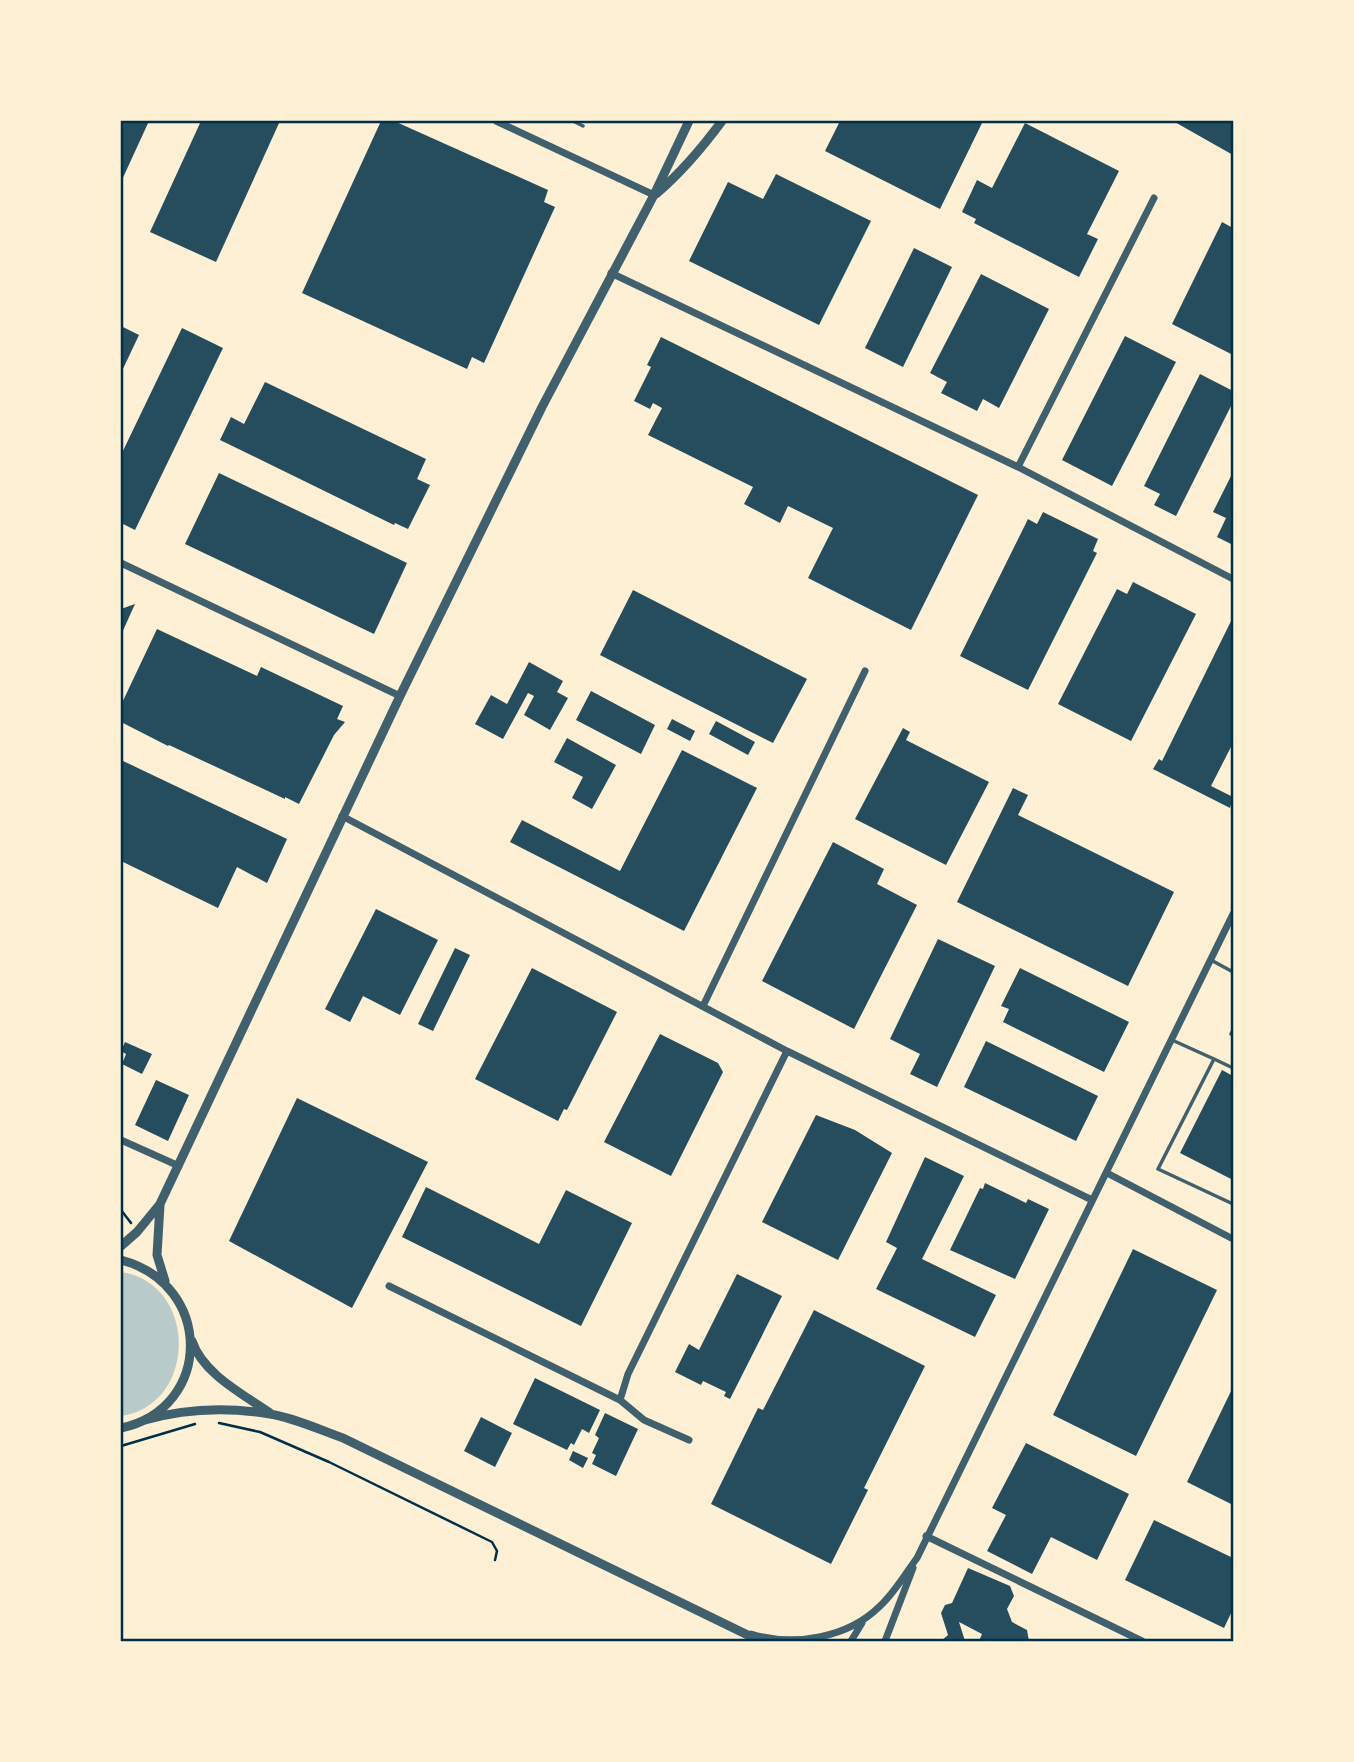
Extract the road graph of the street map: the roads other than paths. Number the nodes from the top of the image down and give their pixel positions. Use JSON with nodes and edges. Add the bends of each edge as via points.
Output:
{"nodes":[{"id":1,"x":496,"y":121,"type":"edge"},
{"id":2,"x":573,"y":121,"type":"edge"},
{"id":3,"x":689,"y":121,"type":"edge"},
{"id":4,"x":722,"y":121,"type":"edge"},
{"id":5,"x":583,"y":126,"type":"dead end"},
{"id":6,"x":654,"y":195,"type":"junction"},
{"id":7,"x":1154,"y":198,"type":"dead end"},
{"id":8,"x":611,"y":273,"type":"junction"},
{"id":9,"x":1018,"y":467,"type":"junction"},
{"id":10,"x":121,"y":563,"type":"edge"},
{"id":11,"x":1233,"y":579,"type":"edge"},
{"id":12,"x":864,"y":671,"type":"dead end"},
{"id":13,"x":400,"y":696,"type":"junction"},
{"id":14,"x":342,"y":816,"type":"junction"},
{"id":15,"x":1233,"y":914,"type":"edge"},
{"id":16,"x":1211,"y":960,"type":"junction"},
{"id":17,"x":1233,"y":972,"type":"edge"},
{"id":18,"x":703,"y":1006,"type":"junction"},
{"id":19,"x":1172,"y":1039,"type":"junction"},
{"id":20,"x":787,"y":1051,"type":"junction"},
{"id":21,"x":1214,"y":1059,"type":"junction"},
{"id":22,"x":1233,"y":1068,"type":"edge"},
{"id":23,"x":121,"y":1140,"type":"edge"},
{"id":24,"x":179,"y":1166,"type":"junction"},
{"id":25,"x":1107,"y":1173,"type":"junction"},
{"id":26,"x":1092,"y":1200,"type":"junction"},
{"id":27,"x":160,"y":1204,"type":"junction"},
{"id":28,"x":1233,"y":1204,"type":"edge"},
{"id":29,"x":1233,"y":1239,"type":"edge"},
{"id":30,"x":121,"y":1246,"type":"edge"},
{"id":31,"x":121,"y":1260,"type":"edge"},
{"id":32,"x":165,"y":1283,"type":"junction"},
{"id":33,"x":389,"y":1286,"type":"dead end"},
{"id":34,"x":191,"y":1336,"type":"junction"},
{"id":35,"x":620,"y":1400,"type":"junction"},
{"id":36,"x":271,"y":1415,"type":"junction"},
{"id":37,"x":145,"y":1420,"type":"junction"},
{"id":38,"x":121,"y":1428,"type":"edge"},
{"id":39,"x":689,"y":1440,"type":"dead end"},
{"id":40,"x":926,"y":1536,"type":"junction"},
{"id":41,"x":917,"y":1558,"type":"junction"},
{"id":42,"x":864,"y":1620,"type":"junction"},
{"id":43,"x":891,"y":1628,"type":"junction"},
{"id":44,"x":734,"y":1629,"type":"junction"},
{"id":45,"x":760,"y":1641,"type":"edge"},
{"id":46,"x":851,"y":1641,"type":"edge"},
{"id":47,"x":885,"y":1641,"type":"edge"},
{"id":48,"x":893,"y":1641,"type":"edge"},
{"id":49,"x":1142,"y":1641,"type":"edge"}],
"edges":[{"from":1,"to":6,"type":"street"},
{"from":2,"to":5,"type":"lane"},
{"from":3,"to":6,"type":"street"},
{"from":4,"to":6,"type":"street","via":[[674,179]]},
{"from":6,"to":8,"type":"street"},
{"from":7,"to":9,"type":"street"},
{"from":8,"to":9,"type":"street"},
{"from":8,"to":13,"type":"street"},
{"from":9,"to":11,"type":"street"},
{"from":10,"to":13,"type":"street"},
{"from":12,"to":18,"type":"street"},
{"from":13,"to":14,"type":"street"},
{"from":14,"to":18,"type":"street"},
{"from":14,"to":24,"type":"street"},
{"from":15,"to":16,"type":"street"},
{"from":16,"to":17,"type":"lane"},
{"from":16,"to":19,"type":"street"},
{"from":18,"to":20,"type":"street"},
{"from":19,"to":21,"type":"lane"},
{"from":19,"to":25,"type":"street"},
{"from":20,"to":26,"type":"street"},
{"from":20,"to":35,"type":"street","via":[[628,1374]]},
{"from":21,"to":22,"type":"lane"},
{"from":21,"to":28,"type":"lane","via":[[1158,1169]]},
{"from":23,"to":24,"type":"street"},
{"from":24,"to":27,"type":"street"},
{"from":25,"to":26,"type":"street"},
{"from":25,"to":29,"type":"street"},
{"from":26,"to":40,"type":"street"},
{"from":27,"to":30,"type":"street"},
{"from":27,"to":32,"type":"street","via":[[157,1255]]},
{"from":31,"to":32,"type":"street","via":[[137,1264]]},
{"from":32,"to":34,"type":"street","via":[[187,1316]]},
{"from":33,"to":35,"type":"street"},
{"from":34,"to":36,"type":"street","via":[[197,1355],[208,1367]]},
{"from":34,"to":37,"type":"street","via":[[189,1361],[180,1385],[165,1405]]},
{"from":35,"to":39,"type":"street","via":[[644,1420]]},
{"from":36,"to":37,"type":"street","via":[[194,1410]]},
{"from":36,"to":44,"type":"street","via":[[344,1438]]},
{"from":37,"to":38,"type":"street"},
{"from":40,"to":41,"type":"street"},
{"from":40,"to":49,"type":"street"},
{"from":41,"to":42,"type":"street","via":[[893,1592]]},
{"from":41,"to":43,"type":"street"},
{"from":42,"to":44,"type":"street","via":[[838,1632],[793,1640]]},
{"from":42,"to":46,"type":"street"},
{"from":43,"to":47,"type":"street"},
{"from":43,"to":48,"type":"street"},
{"from":44,"to":45,"type":"street"}]}
